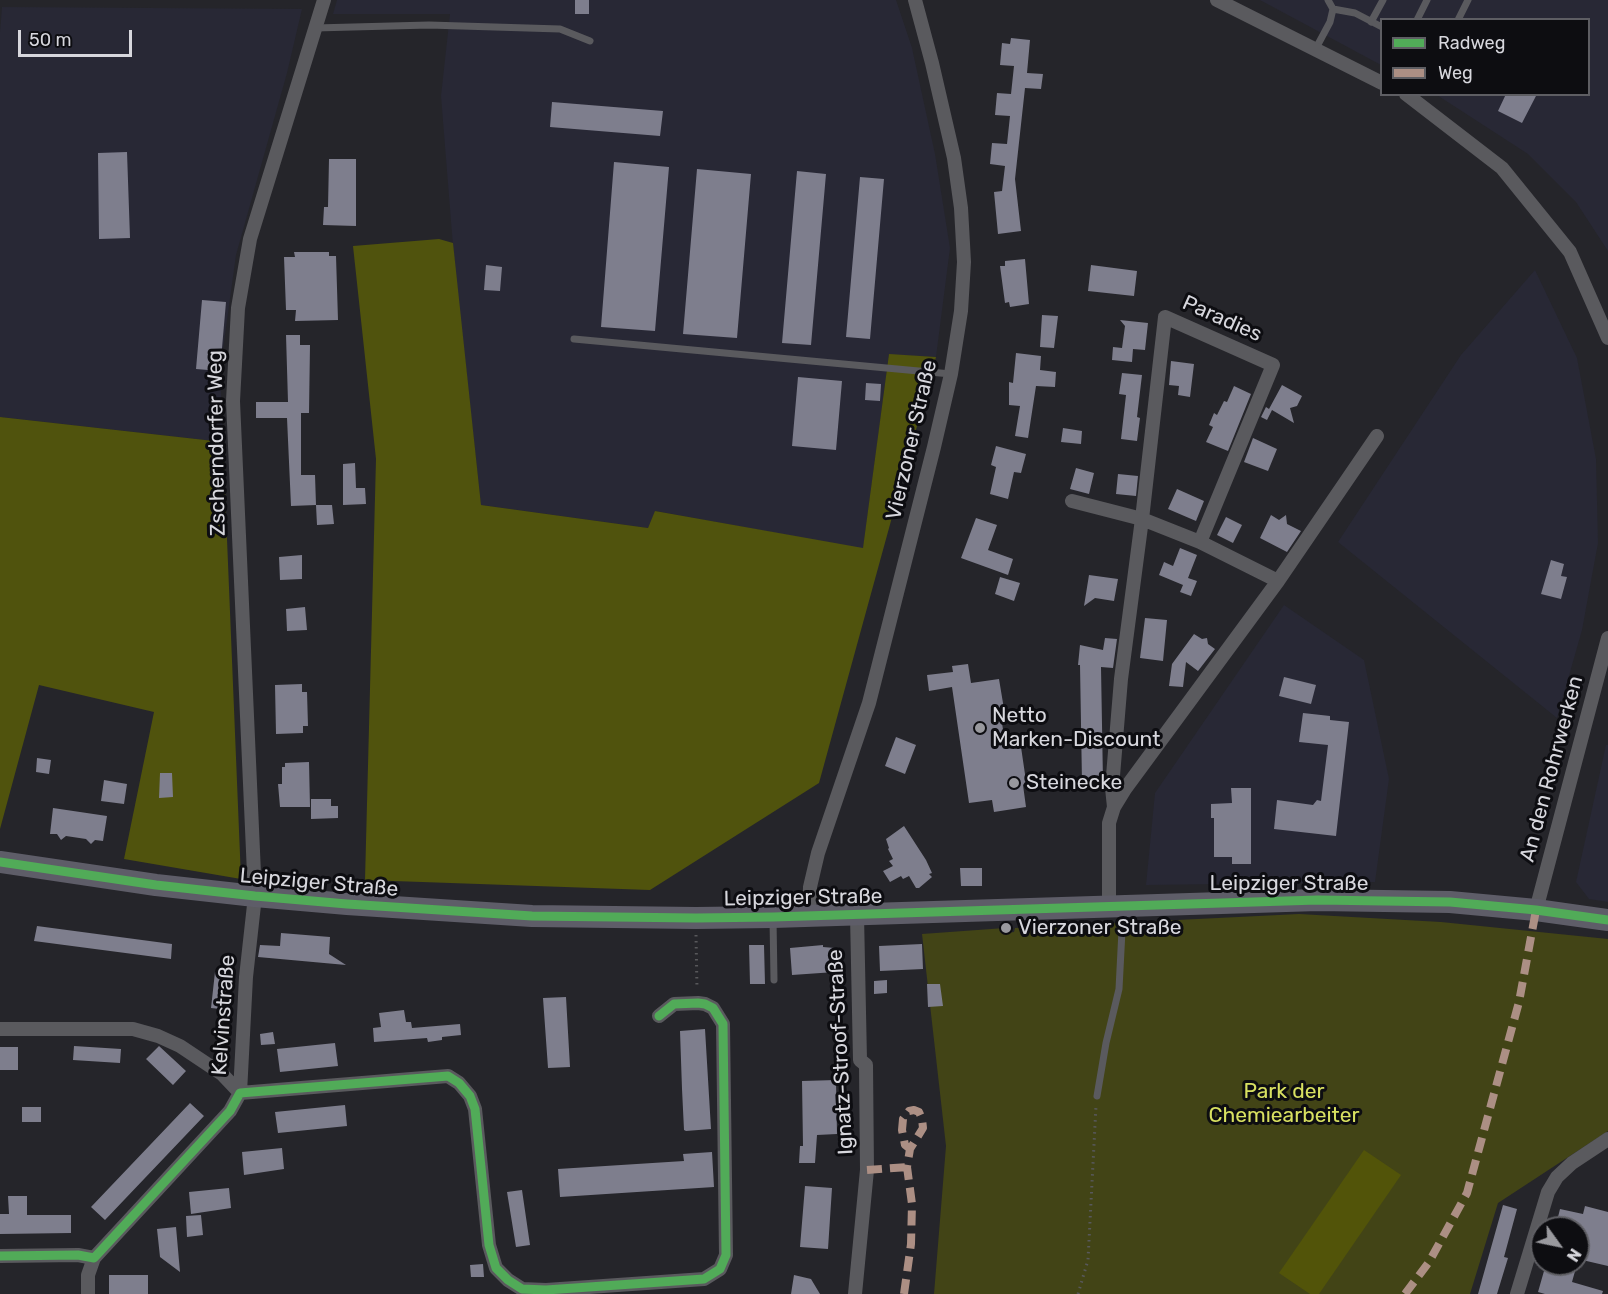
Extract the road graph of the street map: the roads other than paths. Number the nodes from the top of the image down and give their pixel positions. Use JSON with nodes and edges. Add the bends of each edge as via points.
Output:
{"nodes":[{"id":1,"x":324,"y":0,"type":"edge"},
{"id":2,"x":915,"y":0,"type":"edge"},
{"id":3,"x":1217,"y":0,"type":"edge"},
{"id":4,"x":1328,"y":0,"type":"edge"},
{"id":5,"x":1383,"y":0,"type":"edge"},
{"id":6,"x":1427,"y":0,"type":"edge"},
{"id":7,"x":1468,"y":0,"type":"edge"},
{"id":8,"x":1333,"y":9,"type":"junction"},
{"id":9,"x":1418,"y":18,"type":"edge"},
{"id":10,"x":1459,"y":18,"type":"edge"},
{"id":11,"x":1371,"y":22,"type":"junction"},
{"id":12,"x":1380,"y":26,"type":"edge"},
{"id":13,"x":315,"y":28,"type":"junction"},
{"id":14,"x":590,"y":41,"type":"dead end"},
{"id":15,"x":1315,"y":50,"type":"junction"},
{"id":16,"x":1380,"y":82,"type":"edge"},
{"id":17,"x":1414,"y":97,"type":"edge"},
{"id":18,"x":1608,"y":338,"type":"edge"},
{"id":19,"x":574,"y":339,"type":"dead end"},
{"id":20,"x":951,"y":375,"type":"junction"},
{"id":21,"x":1377,"y":436,"type":"dead end"},
{"id":22,"x":1072,"y":501,"type":"dead end"},
{"id":23,"x":1142,"y":519,"type":"junction"},
{"id":24,"x":1200,"y":542,"type":"junction"},
{"id":25,"x":1278,"y":581,"type":"junction"},
{"id":26,"x":1608,"y":638,"type":"edge"},
{"id":27,"x":1114,"y":807,"type":"junction"},
{"id":28,"x":0,"y":862,"type":"edge"},
{"id":29,"x":255,"y":896,"type":"junction"},
{"id":30,"x":1116,"y":905,"type":"junction"},
{"id":31,"x":1536,"y":910,"type":"junction"},
{"id":32,"x":857,"y":915,"type":"junction"},
{"id":33,"x":809,"y":916,"type":"junction"},
{"id":34,"x":773,"y":917,"type":"junction"},
{"id":35,"x":1608,"y":920,"type":"edge"},
{"id":36,"x":774,"y":980,"type":"dead end"},
{"id":37,"x":659,"y":1016,"type":"dead end"},
{"id":38,"x":0,"y":1029,"type":"edge"},
{"id":39,"x":240,"y":1093,"type":"junction"},
{"id":40,"x":1097,"y":1096,"type":"road end"},
{"id":41,"x":1608,"y":1139,"type":"edge"},
{"id":42,"x":0,"y":1256,"type":"edge"},
{"id":43,"x":94,"y":1258,"type":"junction"},
{"id":44,"x":88,"y":1294,"type":"edge"},
{"id":45,"x":855,"y":1294,"type":"edge"},
{"id":46,"x":1517,"y":1294,"type":"edge"}],
"edges":[{"from":1,"to":13,"type":"street","name":"Zscherndorfer Weg"},
{"from":2,"to":20,"type":"street","name":"Vierzoner Straße","via":[[954,158],[961,208],[964,262]]},
{"from":3,"to":15,"type":"street"},
{"from":4,"to":8,"type":"lane"},
{"from":5,"to":11,"type":"lane"},
{"from":6,"to":9,"type":"lane"},
{"from":7,"to":10,"type":"lane"},
{"from":8,"to":11,"type":"lane","via":[[1355,13]]},
{"from":8,"to":15,"type":"lane"},
{"from":11,"to":12,"type":"lane"},
{"from":13,"to":14,"type":"lane","via":[[429,25],[560,29]]},
{"from":13,"to":29,"type":"street","name":"Zscherndorfer Weg","via":[[250,239],[238,308],[233,401]]},
{"from":15,"to":16,"type":"street"},
{"from":17,"to":18,"type":"street","via":[[1502,168],[1570,252]]},
{"from":19,"to":20,"type":"lane"},
{"from":20,"to":33,"type":"street","name":"Vierzoner Straße","via":[[869,703],[818,853],[810,887]]},
{"from":21,"to":25,"type":"street","name":"Paradies"},
{"from":22,"to":23,"type":"street"},
{"from":23,"to":24,"type":"street"},
{"from":23,"to":24,"type":"street","name":"Paradies","via":[[1165,317],[1273,365]]},
{"from":23,"to":27,"type":"street","name":"Paradies","via":[[1121,678],[1112,788]]},
{"from":24,"to":25,"type":"street"},
{"from":25,"to":27,"type":"street","name":"Paradies"},
{"from":26,"to":31,"type":"street","name":"An den Rohrwerken"},
{"from":27,"to":30,"type":"street","name":"Paradies","via":[[1109,823]]},
{"from":28,"to":29,"type":"main road","name":"Leipziger Straße"},
{"from":29,"to":34,"type":"main road","name":"Leipziger Straße","via":[[532,916]]},
{"from":29,"to":39,"type":"street","name":"Kelvinstraße"},
{"from":30,"to":31,"type":"main road","name":"Leipziger Straße","via":[[1318,900],[1450,902]]},
{"from":30,"to":32,"type":"main road","name":"Leipziger Straße"},
{"from":30,"to":40,"type":"lane","via":[[1119,989]]},
{"from":31,"to":35,"type":"main road","name":"Leipziger Straße"},
{"from":32,"to":33,"type":"main road","name":"Leipziger Straße"},
{"from":32,"to":45,"type":"street","name":"Ignatz-Stroof-Straße","via":[[860,1060],[866,1065],[867,1170]]},
{"from":33,"to":34,"type":"main road","name":"Leipziger Straße"},
{"from":34,"to":36,"type":"lane"},
{"from":37,"to":39,"type":"street","via":[[674,1004],[698,1003],[713,1008],[723,1024],[726,1255],[720,1269],[704,1279],[546,1290],[522,1288],[508,1280],[496,1268],[489,1245],[475,1109],[470,1096],[448,1076]]},
{"from":38,"to":39,"type":"street","name":"Kelvinstraße","via":[[133,1029],[180,1046],[222,1074]]},
{"from":39,"to":43,"type":"street","via":[[230,1111]]},
{"from":41,"to":46,"type":"street","via":[[1557,1177],[1548,1192]]},
{"from":42,"to":43,"type":"street"},
{"from":43,"to":44,"type":"street","via":[[88,1275]]}]}
